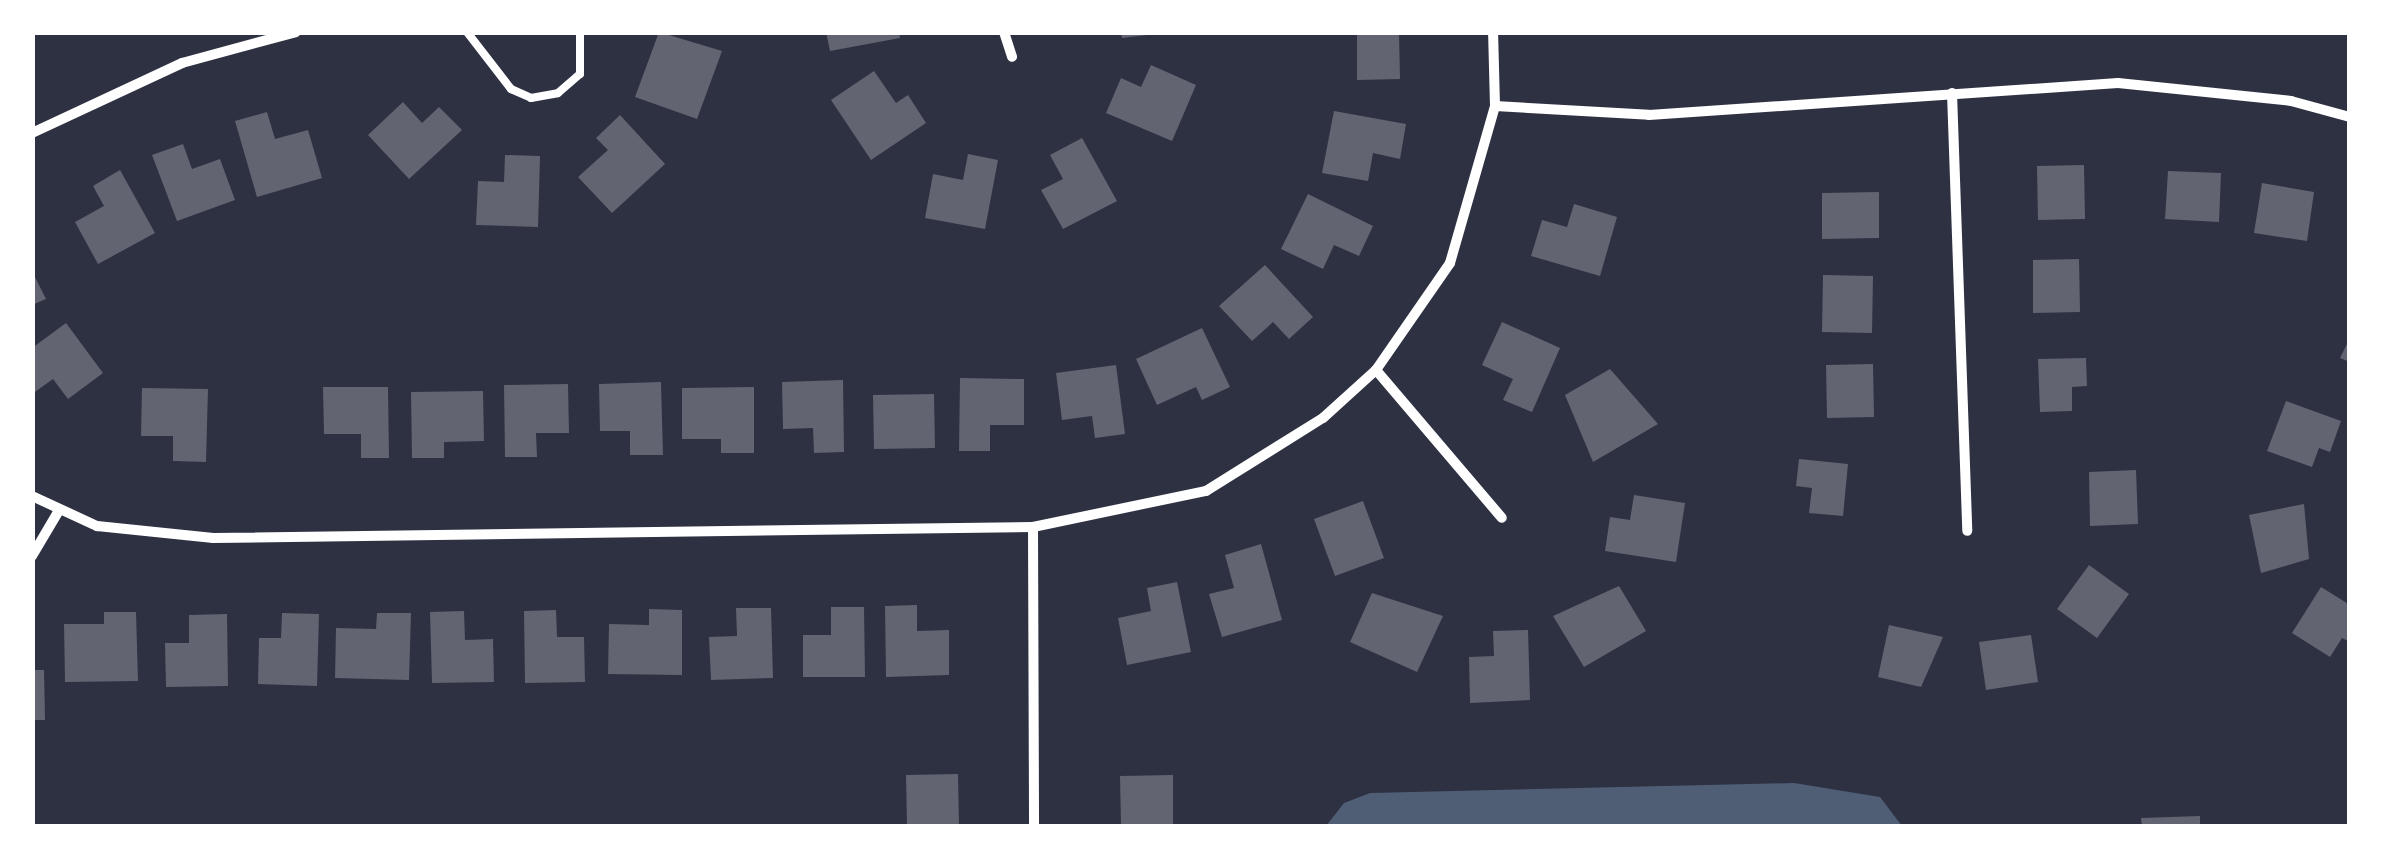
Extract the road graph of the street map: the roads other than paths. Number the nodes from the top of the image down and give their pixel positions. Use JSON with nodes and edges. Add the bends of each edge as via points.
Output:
{"nodes":[{"id":1,"x":296,"y":32,"type":"edge"},
{"id":2,"x":467,"y":32,"type":"edge"},
{"id":3,"x":580,"y":32,"type":"edge"},
{"id":4,"x":1004,"y":32,"type":"edge"},
{"id":5,"x":1493,"y":32,"type":"edge"},
{"id":6,"x":1012,"y":56,"type":"dead end"},
{"id":7,"x":1952,"y":93,"type":"junction"},
{"id":8,"x":1495,"y":106,"type":"junction"},
{"id":9,"x":2350,"y":117,"type":"edge"},
{"id":10,"x":32,"y":134,"type":"edge"},
{"id":11,"x":1376,"y":370,"type":"junction"},
{"id":12,"x":32,"y":496,"type":"edge"},
{"id":13,"x":58,"y":512,"type":"junction"},
{"id":14,"x":1502,"y":518,"type":"dead end"},
{"id":15,"x":1033,"y":526,"type":"junction"},
{"id":16,"x":1967,"y":531,"type":"dead end"},
{"id":17,"x":32,"y":556,"type":"edge"},
{"id":18,"x":1034,"y":826,"type":"edge"}],
"edges":[{"from":1,"to":10,"type":"street","via":[[182,63]]},
{"from":2,"to":3,"type":"lane","via":[[510,89],[531,98],[558,93],[580,74]]},
{"from":4,"to":6,"type":"street"},
{"from":5,"to":8,"type":"street"},
{"from":7,"to":8,"type":"street","via":[[1649,115]]},
{"from":7,"to":9,"type":"street","via":[[2118,82],[2291,101]]},
{"from":7,"to":16,"type":"street"},
{"from":8,"to":11,"type":"street","via":[[1450,262]]},
{"from":11,"to":14,"type":"street"},
{"from":11,"to":15,"type":"street","via":[[1323,418],[1206,492]]},
{"from":12,"to":13,"type":"street"},
{"from":13,"to":15,"type":"street","via":[[97,526],[213,538]]},
{"from":13,"to":17,"type":"street"},
{"from":15,"to":18,"type":"street"}]}
